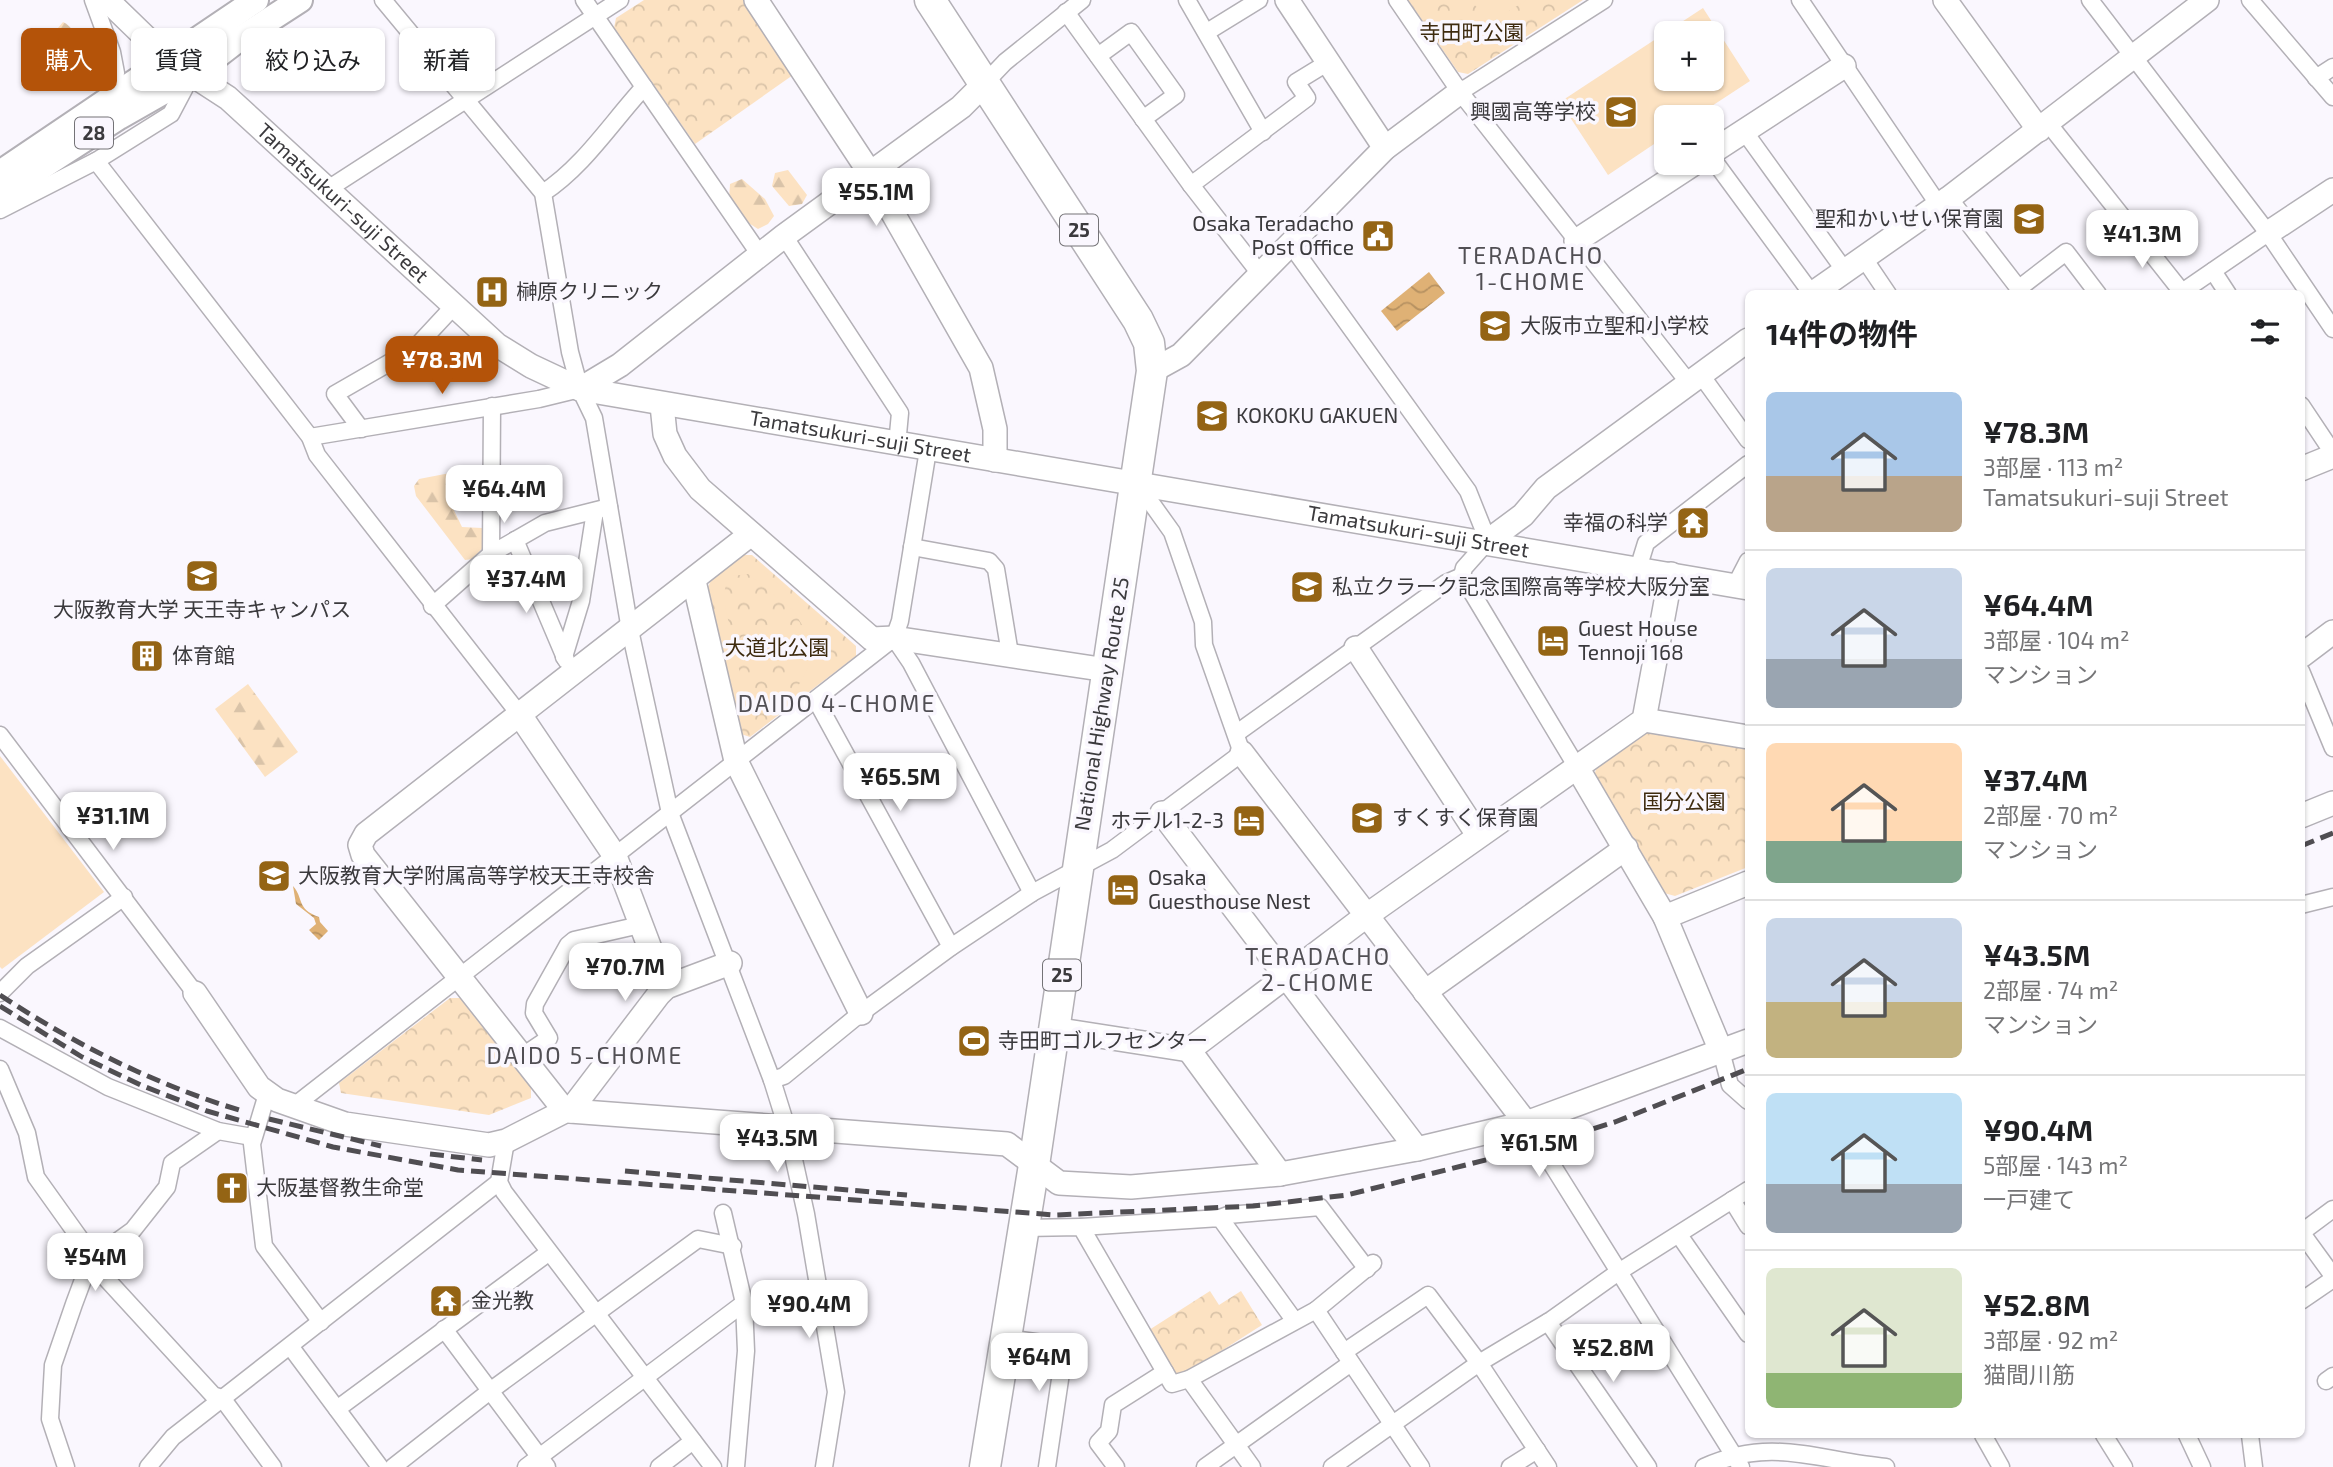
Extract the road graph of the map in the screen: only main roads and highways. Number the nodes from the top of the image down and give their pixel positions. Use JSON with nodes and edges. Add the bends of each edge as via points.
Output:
{"nodes":[{"id":1,"x":256,"y":0,"type":"edge"},
{"id":2,"x":300,"y":0,"type":"edge"},
{"id":3,"x":930,"y":0,"type":"edge"},
{"id":4,"x":0,"y":173,"type":"edge"},
{"id":5,"x":0,"y":194,"type":"edge"},
{"id":6,"x":985,"y":1467,"type":"edge"}],
"edges":[{"from":1,"to":4,"type":"main road","number":"28"},
{"from":2,"to":5,"type":"main road","number":"28","via":[[191,76]]},
{"from":3,"to":6,"type":"highway","name":"National Highway Route 25","number":"25","via":[[1138,320],[1149,343],[1152,371]]}]}
